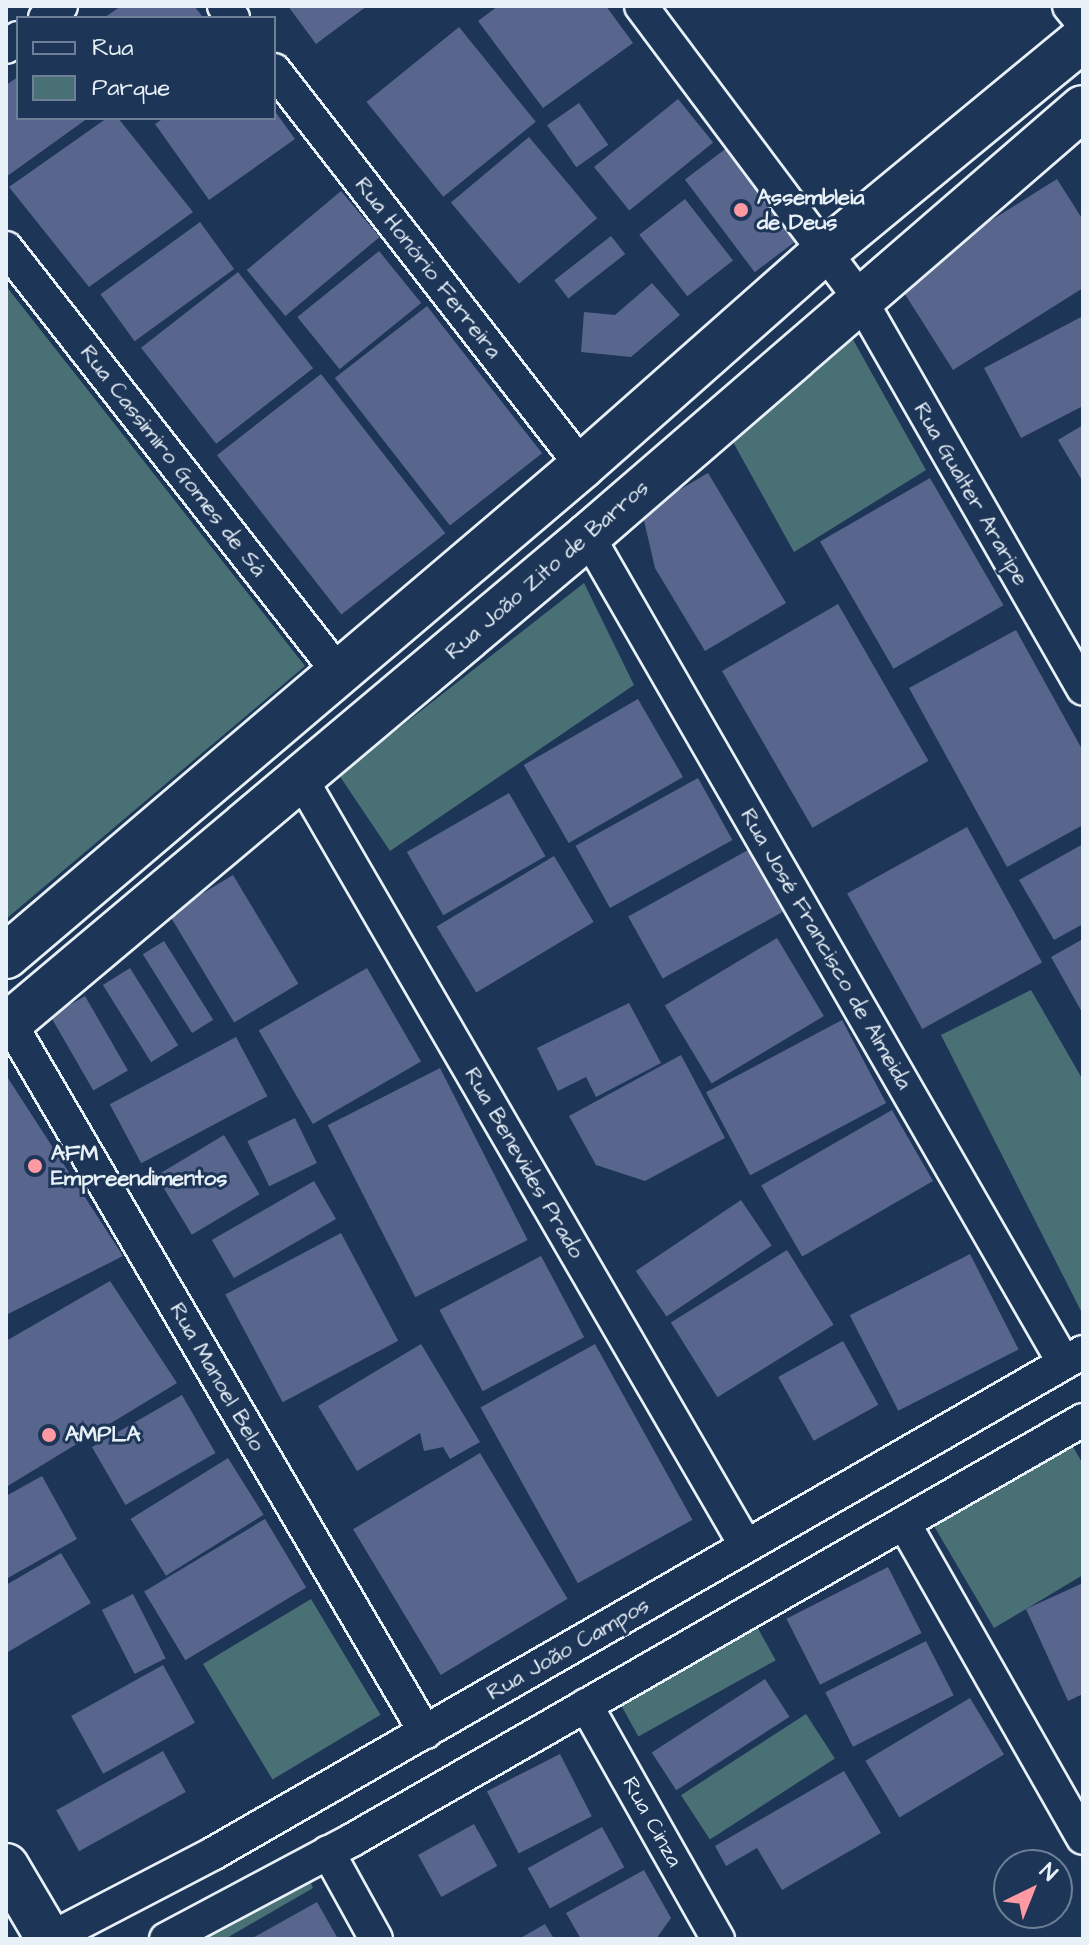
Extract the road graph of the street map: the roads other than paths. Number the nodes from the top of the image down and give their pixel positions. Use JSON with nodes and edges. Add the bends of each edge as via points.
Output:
{"nodes":[{"id":1,"x":641,"y":6,"type":"edge"},
{"id":2,"x":1069,"y":6,"type":"edge"},
{"id":3,"x":1083,"y":23,"type":"edge"},
{"id":4,"x":1083,"y":39,"type":"edge"},
{"id":5,"x":276,"y":73,"type":"edge"},
{"id":6,"x":1083,"y":108,"type":"edge"},
{"id":7,"x":6,"y":248,"type":"edge"},
{"id":8,"x":827,"y":250,"type":"junction"},
{"id":9,"x":860,"y":299,"type":"junction"},
{"id":10,"x":582,"y":466,"type":"junction"},
{"id":11,"x":513,"y":525,"type":"junction"},
{"id":12,"x":588,"y":536,"type":"junction"},
{"id":13,"x":551,"y":568,"type":"junction"},
{"id":14,"x":339,"y":673,"type":"junction"},
{"id":15,"x":1083,"y":689,"type":"edge"},
{"id":16,"x":302,"y":780,"type":"junction"},
{"id":17,"x":6,"y":956,"type":"edge"},
{"id":18,"x":8,"y":1024,"type":"edge"},
{"id":19,"x":1074,"y":1357,"type":"edge"},
{"id":20,"x":1083,"y":1420,"type":"edge"},
{"id":21,"x":904,"y":1523,"type":"junction"},
{"id":22,"x":746,"y":1546,"type":"junction"},
{"id":23,"x":586,"y":1705,"type":"junction"},
{"id":24,"x":425,"y":1732,"type":"junction"},
{"id":25,"x":1083,"y":1838,"type":"edge"},
{"id":26,"x":328,"y":1852,"type":"junction"},
{"id":27,"x":6,"y":1866,"type":"edge"},
{"id":28,"x":49,"y":1939,"type":"edge"},
{"id":29,"x":166,"y":1939,"type":"edge"},
{"id":30,"x":376,"y":1939,"type":"edge"},
{"id":31,"x":718,"y":1939,"type":"edge"}],
"edges":[{"from":1,"to":8,"type":"street","name":"Rua Gualter Araripe"},
{"from":2,"to":3,"type":"street"},
{"from":4,"to":8,"type":"street"},
{"from":5,"to":10,"type":"street","name":"Rua Honório Ferreira"},
{"from":6,"to":9,"type":"street","name":"Rua João Zito de Barros"},
{"from":7,"to":14,"type":"street","name":"Rua Cassimiro Gomes de Sá"},
{"from":8,"to":9,"type":"street","name":"Rua Gualter Araripe"},
{"from":8,"to":10,"type":"street"},
{"from":9,"to":12,"type":"street","name":"Rua João Zito de Barros"},
{"from":9,"to":15,"type":"street","name":"Rua Gualter Araripe"},
{"from":10,"to":11,"type":"street"},
{"from":11,"to":13,"type":"street"},
{"from":11,"to":14,"type":"street"},
{"from":12,"to":13,"type":"street","name":"Rua João Zito de Barros"},
{"from":12,"to":19,"type":"street","name":"Rua José Francisco de Almeida"},
{"from":13,"to":16,"type":"street","name":"Rua João Zito de Barros"},
{"from":14,"to":17,"type":"street"},
{"from":16,"to":18,"type":"street","name":"Rua João Zito de Barros"},
{"from":16,"to":22,"type":"street","name":"Rua Benevides Prado"},
{"from":18,"to":24,"type":"street","name":"Rua Manoel Belo"},
{"from":19,"to":22,"type":"street","name":"Rua João Campos"},
{"from":20,"to":21,"type":"street"},
{"from":21,"to":23,"type":"street"},
{"from":21,"to":25,"type":"street"},
{"from":22,"to":24,"type":"street","name":"Rua João Campos"},
{"from":23,"to":26,"type":"street"},
{"from":23,"to":31,"type":"street","name":"Rua Cinza"},
{"from":24,"to":28,"type":"street","name":"Rua João Campos","via":[[214,1853]]},
{"from":26,"to":29,"type":"street"},
{"from":26,"to":30,"type":"street"},
{"from":27,"to":28,"type":"street"}]}
